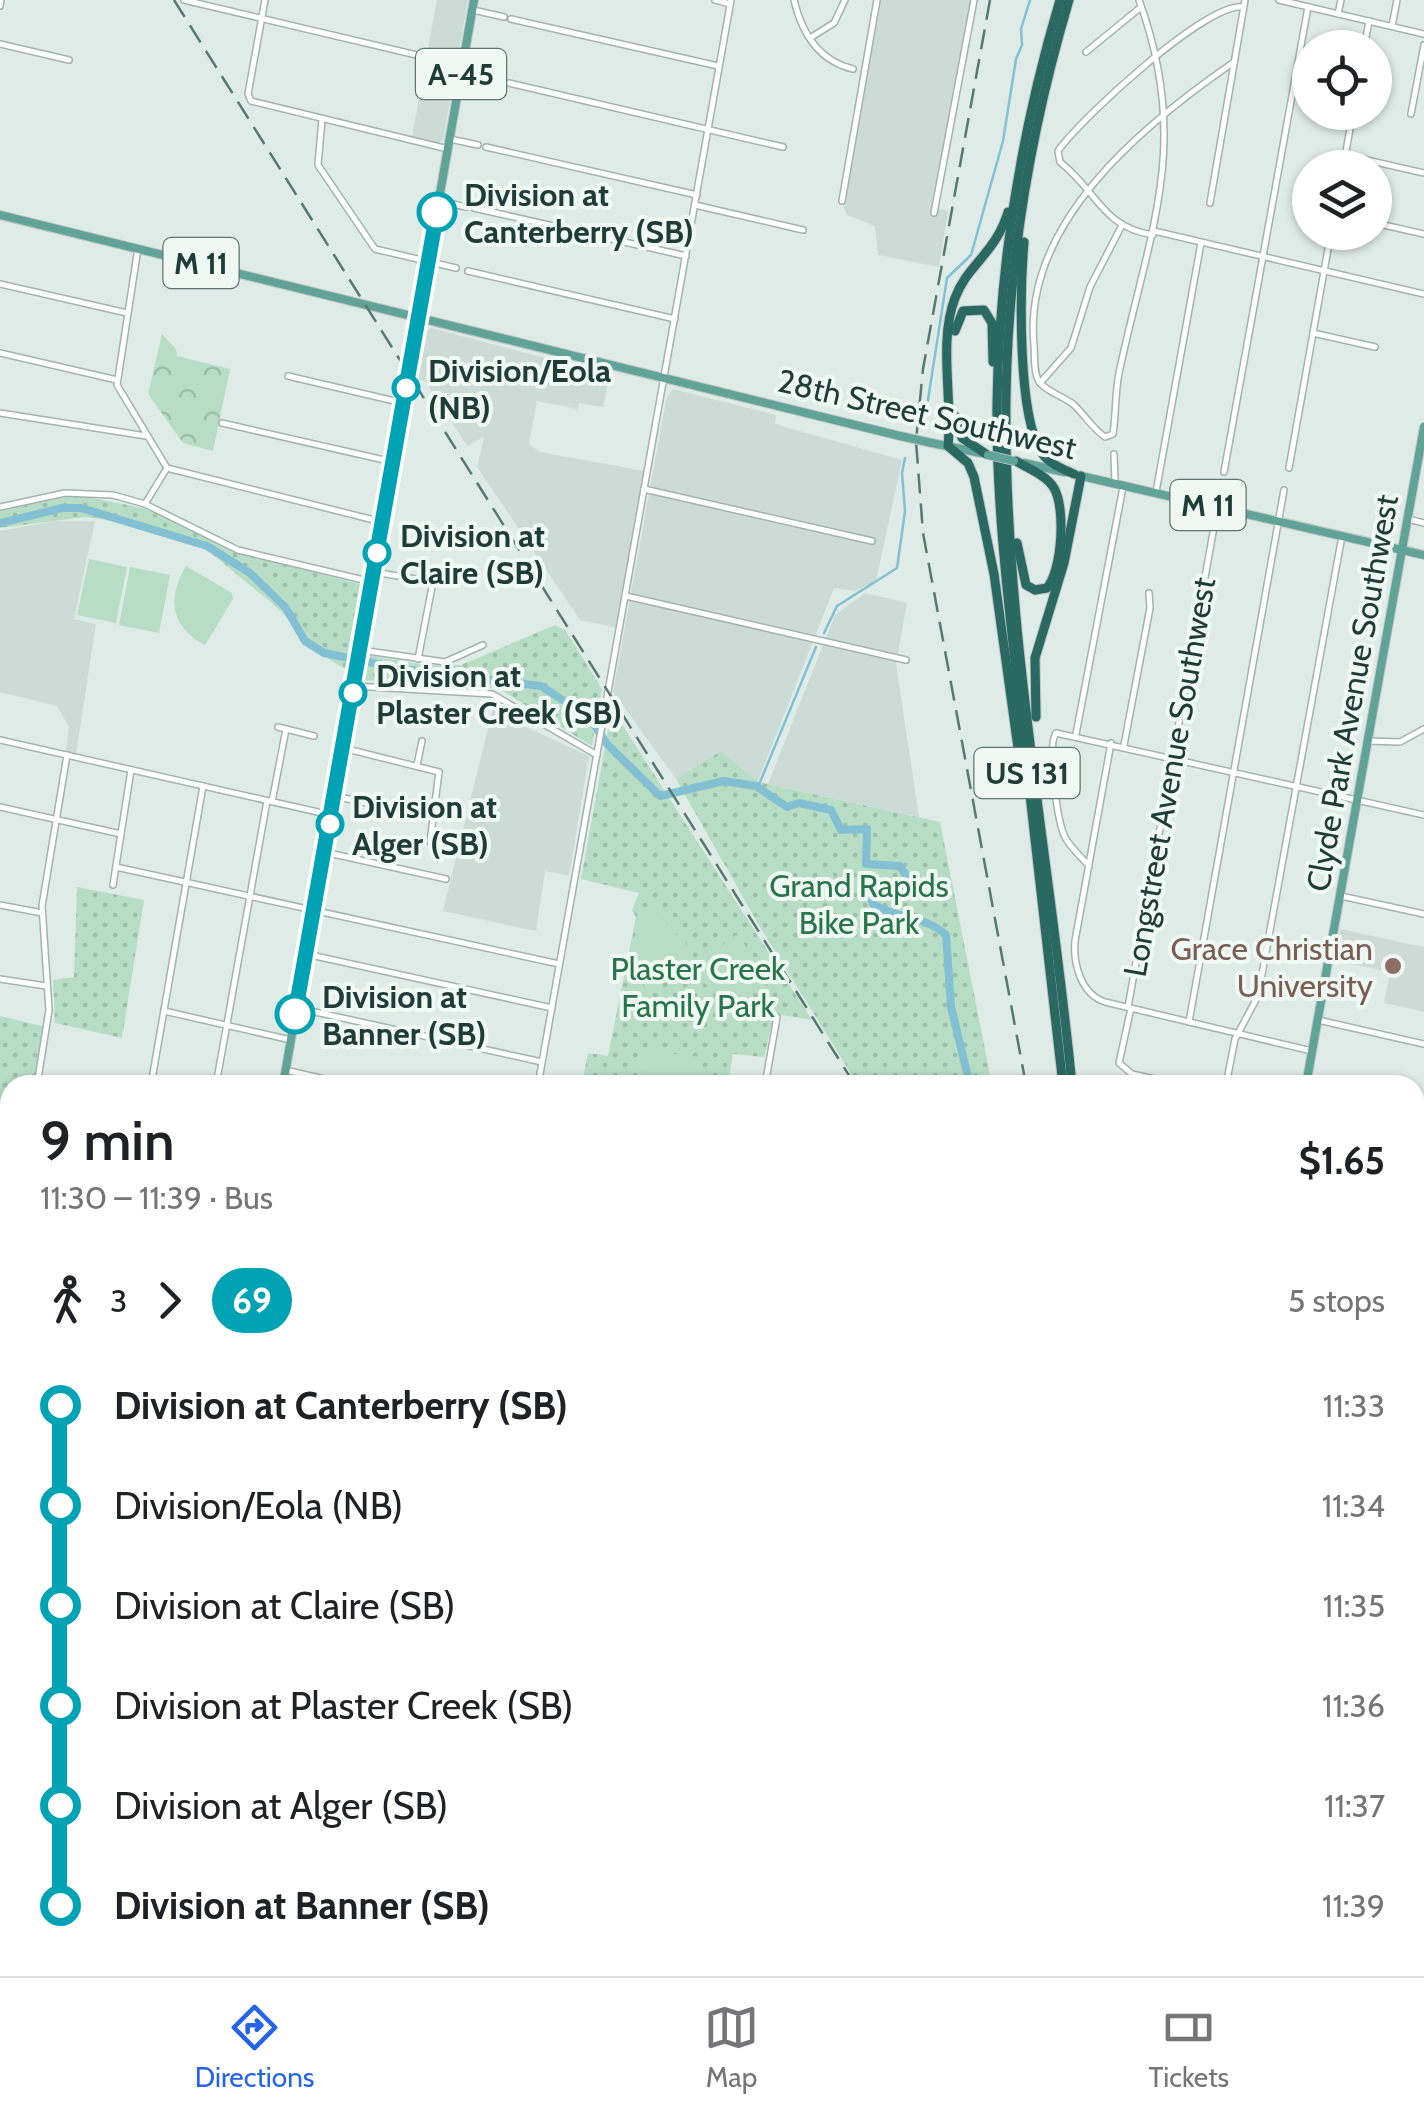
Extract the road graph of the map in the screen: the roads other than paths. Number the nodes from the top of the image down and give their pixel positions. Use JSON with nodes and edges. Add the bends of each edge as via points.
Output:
{"nodes":[{"id":1,"x":184,"y":0,"type":"edge"},
{"id":2,"x":265,"y":0,"type":"edge"},
{"id":3,"x":715,"y":0,"type":"edge"},
{"id":4,"x":794,"y":0,"type":"edge"},
{"id":5,"x":845,"y":0,"type":"edge"},
{"id":6,"x":877,"y":0,"type":"edge"},
{"id":7,"x":974,"y":0,"type":"edge"},
{"id":8,"x":1060,"y":0,"type":"edge"},
{"id":9,"x":1070,"y":0,"type":"edge"},
{"id":10,"x":1279,"y":0,"type":"edge"},
{"id":11,"x":1341,"y":0,"type":"edge"},
{"id":12,"x":1397,"y":0,"type":"edge"},
{"id":13,"x":731,"y":2,"type":"edge"},
{"id":14,"x":1140,"y":3,"type":"edge"},
{"id":15,"x":1244,"y":4,"type":"edge"},
{"id":16,"x":474,"y":5,"type":"edge"},
{"id":17,"x":1308,"y":7,"type":"junction"},
{"id":18,"x":1338,"y":14,"type":"junction"},
{"id":19,"x":262,"y":19,"type":"junction"},
{"id":20,"x":1369,"y":21,"type":"junction"},
{"id":21,"x":1392,"y":26,"type":"junction"},
{"id":22,"x":1367,"y":30,"type":"edge"},
{"id":23,"x":1424,"y":34,"type":"edge"},
{"id":24,"x":810,"y":38,"type":"junction"},
{"id":25,"x":0,"y":44,"type":"edge"},
{"id":26,"x":1424,"y":45,"type":"edge"},
{"id":27,"x":1086,"y":52,"type":"dead end"},
{"id":28,"x":1158,"y":55,"type":"junction"},
{"id":29,"x":69,"y":60,"type":"dead end"},
{"id":30,"x":1234,"y":62,"type":"junction"},
{"id":31,"x":720,"y":66,"type":"junction"},
{"id":32,"x":853,"y":69,"type":"dead end"},
{"id":33,"x":462,"y":70,"type":"junction"},
{"id":34,"x":496,"y":80,"type":"dead end"},
{"id":35,"x":508,"y":84,"type":"dead end"},
{"id":36,"x":1166,"y":114,"type":"junction"},
{"id":37,"x":1411,"y":114,"type":"dead end"},
{"id":38,"x":322,"y":119,"type":"junction"},
{"id":39,"x":708,"y":129,"type":"junction"},
{"id":40,"x":449,"y":144,"type":"junction"},
{"id":41,"x":478,"y":146,"type":"dead end"},
{"id":42,"x":486,"y":147,"type":"dead end"},
{"id":43,"x":784,"y":147,"type":"dead end"},
{"id":44,"x":1032,"y":152,"type":"junction"},
{"id":45,"x":1392,"y":166,"type":"edge"},
{"id":46,"x":1424,"y":173,"type":"edge"},
{"id":47,"x":1018,"y":176,"type":"junction"},
{"id":48,"x":1090,"y":190,"type":"junction"},
{"id":49,"x":696,"y":194,"type":"junction"},
{"id":50,"x":439,"y":201,"type":"junction"},
{"id":51,"x":842,"y":201,"type":"dead end"},
{"id":52,"x":1210,"y":203,"type":"dead end"},
{"id":53,"x":695,"y":205,"type":"junction"},
{"id":54,"x":466,"y":207,"type":"dead end"},
{"id":55,"x":474,"y":208,"type":"dead end"},
{"id":56,"x":934,"y":214,"type":"dead end"},
{"id":57,"x":0,"y":216,"type":"edge"},
{"id":58,"x":1121,"y":227,"type":"junction"},
{"id":59,"x":1392,"y":227,"type":"edge"},
{"id":60,"x":802,"y":230,"type":"dead end"},
{"id":61,"x":1153,"y":233,"type":"junction"},
{"id":62,"x":1424,"y":234,"type":"edge"},
{"id":63,"x":1201,"y":242,"type":"junction"},
{"id":64,"x":138,"y":248,"type":"junction"},
{"id":65,"x":1328,"y":250,"type":"edge"},
{"id":66,"x":686,"y":256,"type":"junction"},
{"id":67,"x":1262,"y":258,"type":"junction"},
{"id":68,"x":429,"y":262,"type":"junction"},
{"id":69,"x":456,"y":268,"type":"dead end"},
{"id":70,"x":468,"y":271,"type":"dead end"},
{"id":71,"x":1324,"y":272,"type":"junction"},
{"id":72,"x":0,"y":284,"type":"edge"},
{"id":73,"x":1424,"y":294,"type":"edge"},
{"id":74,"x":127,"y":313,"type":"junction"},
{"id":75,"x":675,"y":318,"type":"junction"},
{"id":76,"x":418,"y":320,"type":"junction"},
{"id":77,"x":1313,"y":333,"type":"junction"},
{"id":78,"x":1376,"y":347,"type":"dead end"},
{"id":79,"x":0,"y":354,"type":"edge"},
{"id":80,"x":288,"y":376,"type":"dead end"},
{"id":81,"x":664,"y":378,"type":"junction"},
{"id":82,"x":117,"y":380,"type":"junction"},
{"id":83,"x":1040,"y":383,"type":"junction"},
{"id":84,"x":998,"y":402,"type":"junction"},
{"id":85,"x":403,"y":403,"type":"junction"},
{"id":86,"x":0,"y":413,"type":"edge"},
{"id":87,"x":222,"y":422,"type":"dead end"},
{"id":88,"x":1424,"y":427,"type":"edge"},
{"id":89,"x":146,"y":436,"type":"junction"},
{"id":90,"x":948,"y":446,"type":"junction"},
{"id":91,"x":1114,"y":454,"type":"dead end"},
{"id":92,"x":987,"y":455,"type":"junction"},
{"id":93,"x":1015,"y":461,"type":"junction"},
{"id":94,"x":393,"y":462,"type":"junction"},
{"id":95,"x":167,"y":468,"type":"junction"},
{"id":96,"x":1289,"y":468,"type":"dead end"},
{"id":97,"x":1224,"y":472,"type":"dead end"},
{"id":98,"x":1077,"y":475,"type":"junction"},
{"id":99,"x":1119,"y":484,"type":"junction"},
{"id":100,"x":1008,"y":487,"type":"junction"},
{"id":101,"x":1222,"y":488,"type":"dead end"},
{"id":102,"x":644,"y":489,"type":"junction"},
{"id":103,"x":1284,"y":490,"type":"dead end"},
{"id":104,"x":1156,"y":492,"type":"junction"},
{"id":105,"x":145,"y":504,"type":"junction"},
{"id":106,"x":0,"y":507,"type":"edge"},
{"id":107,"x":1218,"y":507,"type":"junction"},
{"id":108,"x":1408,"y":519,"type":"junction"},
{"id":109,"x":383,"y":522,"type":"junction"},
{"id":110,"x":1280,"y":522,"type":"junction"},
{"id":111,"x":1424,"y":523,"type":"edge"},
{"id":112,"x":1342,"y":536,"type":"junction"},
{"id":113,"x":872,"y":542,"type":"dead end"},
{"id":114,"x":1402,"y":550,"type":"junction"},
{"id":115,"x":1424,"y":555,"type":"edge"},
{"id":116,"x":373,"y":577,"type":"junction"},
{"id":117,"x":1148,"y":593,"type":"dead end"},
{"id":118,"x":625,"y":596,"type":"junction"},
{"id":119,"x":484,"y":645,"type":"dead end"},
{"id":120,"x":360,"y":653,"type":"junction"},
{"id":121,"x":418,"y":658,"type":"junction"},
{"id":122,"x":906,"y":660,"type":"dead end"},
{"id":123,"x":355,"y":683,"type":"junction"},
{"id":124,"x":1424,"y":728,"type":"edge"},
{"id":125,"x":1076,"y":734,"type":"junction"},
{"id":126,"x":314,"y":736,"type":"dead end"},
{"id":127,"x":0,"y":740,"type":"edge"},
{"id":128,"x":422,"y":741,"type":"dead end"},
{"id":129,"x":1368,"y":742,"type":"junction"},
{"id":130,"x":1112,"y":743,"type":"junction"},
{"id":131,"x":1124,"y":745,"type":"junction"},
{"id":132,"x":342,"y":748,"type":"junction"},
{"id":133,"x":598,"y":751,"type":"junction"},
{"id":134,"x":66,"y":755,"type":"junction"},
{"id":135,"x":1174,"y":758,"type":"junction"},
{"id":136,"x":416,"y":765,"type":"junction"},
{"id":137,"x":131,"y":770,"type":"junction"},
{"id":138,"x":1234,"y":772,"type":"junction"},
{"id":139,"x":203,"y":786,"type":"junction"},
{"id":140,"x":1297,"y":786,"type":"junction"},
{"id":141,"x":334,"y":796,"type":"junction"},
{"id":142,"x":270,"y":801,"type":"junction"},
{"id":143,"x":1358,"y":801,"type":"junction"},
{"id":144,"x":0,"y":806,"type":"edge"},
{"id":145,"x":331,"y":815,"type":"junction"},
{"id":146,"x":1424,"y":815,"type":"edge"},
{"id":147,"x":434,"y":818,"type":"junction"},
{"id":148,"x":56,"y":819,"type":"junction"},
{"id":149,"x":121,"y":834,"type":"junction"},
{"id":150,"x":1044,"y":834,"type":"junction"},
{"id":151,"x":430,"y":842,"type":"dead end"},
{"id":152,"x":1036,"y":850,"type":"junction"},
{"id":153,"x":324,"y":852,"type":"junction"},
{"id":154,"x":1089,"y":866,"type":"junction"},
{"id":155,"x":116,"y":867,"type":"junction"},
{"id":156,"x":446,"y":879,"type":"dead end"},
{"id":157,"x":186,"y":884,"type":"junction"},
{"id":158,"x":113,"y":885,"type":"dead end"},
{"id":159,"x":1341,"y":896,"type":"junction"},
{"id":160,"x":249,"y":898,"type":"junction"},
{"id":161,"x":0,"y":905,"type":"edge"},
{"id":162,"x":314,"y":912,"type":"junction"},
{"id":163,"x":42,"y":913,"type":"junction"},
{"id":164,"x":1424,"y":914,"type":"edge"},
{"id":165,"x":306,"y":954,"type":"junction"},
{"id":166,"x":559,"y":964,"type":"junction"},
{"id":167,"x":0,"y":978,"type":"edge"},
{"id":168,"x":46,"y":986,"type":"junction"},
{"id":169,"x":1130,"y":1007,"type":"junction"},
{"id":170,"x":296,"y":1008,"type":"junction"},
{"id":171,"x":552,"y":1008,"type":"junction"},
{"id":172,"x":164,"y":1011,"type":"junction"},
{"id":173,"x":777,"y":1017,"type":"dead end"},
{"id":174,"x":1318,"y":1020,"type":"junction"},
{"id":175,"x":1190,"y":1022,"type":"junction"},
{"id":176,"x":226,"y":1026,"type":"junction"},
{"id":177,"x":1238,"y":1034,"type":"junction"},
{"id":178,"x":291,"y":1040,"type":"junction"},
{"id":179,"x":1424,"y":1044,"type":"edge"},
{"id":180,"x":1312,"y":1051,"type":"junction"},
{"id":181,"x":542,"y":1062,"type":"junction"},
{"id":182,"x":285,"y":1070,"type":"junction"},
{"id":183,"x":39,"y":1075,"type":"edge"},
{"id":184,"x":153,"y":1075,"type":"edge"},
{"id":185,"x":218,"y":1075,"type":"edge"},
{"id":186,"x":284,"y":1075,"type":"edge"},
{"id":187,"x":307,"y":1075,"type":"edge"},
{"id":188,"x":539,"y":1075,"type":"edge"},
{"id":189,"x":768,"y":1075,"type":"edge"},
{"id":190,"x":1062,"y":1075,"type":"edge"},
{"id":191,"x":1071,"y":1075,"type":"edge"},
{"id":192,"x":1142,"y":1075,"type":"edge"},
{"id":193,"x":1228,"y":1075,"type":"edge"},
{"id":194,"x":1309,"y":1075,"type":"edge"}],
"edges":[{"from":1,"to":19,"type":"street"},
{"from":2,"to":19,"type":"street"},
{"from":3,"to":13,"type":"street"},
{"from":4,"to":24,"type":"street"},
{"from":5,"to":24,"type":"street","via":[[834,23]]},
{"from":6,"to":51,"type":"street"},
{"from":7,"to":56,"type":"street"},
{"from":8,"to":47,"type":"highway","number":"US 131"},
{"from":9,"to":44,"type":"highway","number":"US 131"},
{"from":10,"to":17,"type":"street"},
{"from":11,"to":18,"type":"street"},
{"from":12,"to":21,"type":"street"},
{"from":13,"to":31,"type":"street"},
{"from":14,"to":27,"type":"street"},
{"from":14,"to":28,"type":"street"},
{"from":15,"to":28,"type":"street","via":[[1222,8]]},
{"from":15,"to":30,"type":"street"},
{"from":16,"to":31,"type":"street"},
{"from":16,"to":33,"type":"main road","number":"A-45"},
{"from":17,"to":18,"type":"street"},
{"from":17,"to":67,"type":"street"},
{"from":18,"to":20,"type":"street"},
{"from":19,"to":33,"type":"street"},
{"from":19,"to":38,"type":"street","via":[[248,94],[258,104]]},
{"from":20,"to":21,"type":"street"},
{"from":20,"to":22,"type":"street"},
{"from":21,"to":23,"type":"street"},
{"from":24,"to":32,"type":"street","via":[[831,64]]},
{"from":25,"to":29,"type":"street"},
{"from":26,"to":37,"type":"street"},
{"from":28,"to":36,"type":"street"},
{"from":28,"to":48,"type":"street","via":[[1061,146],[1056,156]]},
{"from":30,"to":36,"type":"street"},
{"from":30,"to":52,"type":"street"},
{"from":31,"to":39,"type":"street"},
{"from":33,"to":34,"type":"street"},
{"from":33,"to":40,"type":"main road","number":"A-45"},
{"from":35,"to":39,"type":"street"},
{"from":36,"to":48,"type":"street"},
{"from":36,"to":61,"type":"street"},
{"from":38,"to":40,"type":"street"},
{"from":38,"to":68,"type":"street","via":[[318,165],[359,230],[375,249]]},
{"from":39,"to":43,"type":"street"},
{"from":39,"to":49,"type":"street"},
{"from":40,"to":41,"type":"street"},
{"from":40,"to":50,"type":"main road","number":"A-45"},
{"from":42,"to":49,"type":"street"},
{"from":44,"to":98,"type":"highway","via":[[1022,284],[1024,364],[1040,448]]},
{"from":44,"to":100,"type":"highway","number":"US 131","via":[[1010,322]]},
{"from":45,"to":46,"type":"street"},
{"from":47,"to":84,"type":"highway","number":"US 131"},
{"from":47,"to":90,"type":"highway","via":[[999,238],[953,305]]},
{"from":48,"to":58,"type":"street"},
{"from":48,"to":83,"type":"street","via":[[1057,237],[1042,274],[1034,312]]},
{"from":49,"to":53,"type":"street"},
{"from":50,"to":54,"type":"street"},
{"from":50,"to":68,"type":"main road","number":"A-45"},
{"from":53,"to":60,"type":"street"},
{"from":53,"to":66,"type":"street"},
{"from":55,"to":66,"type":"street"},
{"from":57,"to":64,"type":"main road","number":"M 11"},
{"from":58,"to":61,"type":"street"},
{"from":58,"to":83,"type":"street","via":[[1090,288],[1072,348]]},
{"from":59,"to":62,"type":"street"},
{"from":61,"to":63,"type":"street"},
{"from":61,"to":83,"type":"street","via":[[1111,436],[1102,436],[1070,402]]},
{"from":63,"to":67,"type":"street"},
{"from":63,"to":104,"type":"street"},
{"from":64,"to":74,"type":"street"},
{"from":64,"to":76,"type":"main road","number":"M 11"},
{"from":65,"to":71,"type":"street"},
{"from":66,"to":75,"type":"street"},
{"from":67,"to":71,"type":"street"},
{"from":67,"to":97,"type":"street"},
{"from":68,"to":69,"type":"street"},
{"from":68,"to":76,"type":"main road","number":"A-45"},
{"from":70,"to":75,"type":"street"},
{"from":71,"to":73,"type":"street"},
{"from":71,"to":77,"type":"street"},
{"from":72,"to":74,"type":"street"},
{"from":74,"to":82,"type":"street"},
{"from":75,"to":81,"type":"street"},
{"from":76,"to":81,"type":"main road","name":"28th Street Southwest","number":"M 11"},
{"from":76,"to":85,"type":"main road"},
{"from":77,"to":78,"type":"street"},
{"from":77,"to":96,"type":"street"},
{"from":79,"to":82,"type":"street"},
{"from":80,"to":85,"type":"street"},
{"from":81,"to":90,"type":"main road","name":"28th Street Southwest","number":"M 11","bridge":true},
{"from":81,"to":102,"type":"street"},
{"from":82,"to":89,"type":"street"},
{"from":84,"to":92,"type":"highway","via":[[991,320],[984,310],[968,308],[954,328],[955,421],[962,438]]},
{"from":84,"to":152,"type":"highway","number":"US 131","via":[[1002,544]]},
{"from":85,"to":94,"type":"main road"},
{"from":86,"to":89,"type":"street"},
{"from":87,"to":94,"type":"street"},
{"from":88,"to":108,"type":"main road","name":"Clyde Park Avenue Southwest"},
{"from":89,"to":95,"type":"street"},
{"from":90,"to":92,"type":"main road","name":"28th Street Southwest","number":"M 11"},
{"from":90,"to":152,"type":"highway","via":[[968,463],[976,486]]},
{"from":91,"to":99,"type":"street"},
{"from":92,"to":93,"type":"main road","name":"28th Street Southwest","number":"M 11","bridge":true},
{"from":93,"to":98,"type":"main road","name":"28th Street Southwest","number":"M 11"},
{"from":93,"to":100,"type":"highway","via":[[1048,481],[1059,502],[1055,574],[1044,589],[1032,590],[1022,580]]},
{"from":94,"to":109,"type":"main road"},
{"from":95,"to":105,"type":"street"},
{"from":95,"to":109,"type":"street"},
{"from":98,"to":99,"type":"main road","name":"28th Street Southwest","number":"M 11"},
{"from":98,"to":150,"type":"highway","via":[[1064,563],[1034,667]]},
{"from":99,"to":104,"type":"main road","name":"28th Street Southwest","number":"M 11"},
{"from":99,"to":125,"type":"street"},
{"from":100,"to":150,"type":"highway","number":"US 131"},
{"from":101,"to":107,"type":"street","name":"Longstreet Avenue Southwest"},
{"from":102,"to":113,"type":"street"},
{"from":102,"to":118,"type":"street"},
{"from":103,"to":110,"type":"street"},
{"from":104,"to":107,"type":"main road","name":"28th Street Southwest","number":"M 11"},
{"from":105,"to":106,"type":"street","via":[[83,492]]},
{"from":105,"to":116,"type":"street","via":[[229,547]]},
{"from":107,"to":110,"type":"main road","name":"28th Street Southwest","number":"M 11"},
{"from":107,"to":135,"type":"street","name":"Longstreet Avenue Southwest"},
{"from":108,"to":111,"type":"street"},
{"from":108,"to":114,"type":"main road","name":"Clyde Park Avenue Southwest"},
{"from":109,"to":116,"type":"main road"},
{"from":110,"to":112,"type":"main road","name":"28th Street Southwest","number":"M 11"},
{"from":110,"to":138,"type":"street"},
{"from":112,"to":114,"type":"main road","name":"28th Street Southwest","number":"M 11"},
{"from":112,"to":140,"type":"street"},
{"from":114,"to":115,"type":"main road","name":"28th Street Southwest","number":"M 11"},
{"from":114,"to":129,"type":"main road","name":"Clyde Park Avenue Southwest"},
{"from":116,"to":120,"type":"main road"},
{"from":116,"to":121,"type":"street","via":[[433,582]]},
{"from":117,"to":131,"type":"street"},
{"from":118,"to":122,"type":"street"},
{"from":118,"to":133,"type":"street"},
{"from":119,"to":121,"type":"street","via":[[452,661]]},
{"from":120,"to":121,"type":"street"},
{"from":120,"to":123,"type":"main road"},
{"from":123,"to":132,"type":"main road"},
{"from":123,"to":133,"type":"street","via":[[495,696],[544,728]]},
{"from":124,"to":129,"type":"street","via":[[1400,742]]},
{"from":125,"to":130,"type":"street"},
{"from":125,"to":154,"type":"street","via":[[1054,734],[1051,745],[1060,821],[1070,846]]},
{"from":126,"to":142,"type":"street","via":[[282,728]]},
{"from":127,"to":134,"type":"street"},
{"from":128,"to":136,"type":"street"},
{"from":129,"to":143,"type":"main road","name":"Clyde Park Avenue Southwest"},
{"from":130,"to":131,"type":"street"},
{"from":130,"to":154,"type":"street"},
{"from":131,"to":135,"type":"street"},
{"from":132,"to":136,"type":"street"},
{"from":132,"to":141,"type":"main road"},
{"from":133,"to":166,"type":"street"},
{"from":134,"to":137,"type":"street"},
{"from":134,"to":148,"type":"street"},
{"from":135,"to":138,"type":"street"},
{"from":135,"to":169,"type":"street","name":"Longstreet Avenue Southwest"},
{"from":136,"to":147,"type":"street","via":[[440,774]]},
{"from":137,"to":139,"type":"street"},
{"from":137,"to":149,"type":"street"},
{"from":138,"to":140,"type":"street"},
{"from":138,"to":175,"type":"street"},
{"from":139,"to":142,"type":"street"},
{"from":139,"to":157,"type":"street"},
{"from":140,"to":143,"type":"street"},
{"from":140,"to":177,"type":"street","via":[[1258,996]]},
{"from":141,"to":145,"type":"main road"},
{"from":141,"to":147,"type":"street"},
{"from":142,"to":145,"type":"street"},
{"from":142,"to":160,"type":"street"},
{"from":143,"to":146,"type":"street"},
{"from":143,"to":159,"type":"main road","name":"Clyde Park Avenue Southwest"},
{"from":144,"to":148,"type":"street"},
{"from":145,"to":153,"type":"main road"},
{"from":147,"to":151,"type":"street"},
{"from":148,"to":149,"type":"street"},
{"from":148,"to":163,"type":"street"},
{"from":149,"to":155,"type":"street"},
{"from":150,"to":191,"type":"highway","number":"US 131"},
{"from":152,"to":190,"type":"highway","number":"US 131"},
{"from":153,"to":156,"type":"street"},
{"from":153,"to":162,"type":"main road"},
{"from":154,"to":169,"type":"street","via":[[1075,941],[1077,968],[1092,996]]},
{"from":155,"to":157,"type":"street"},
{"from":155,"to":158,"type":"street"},
{"from":157,"to":160,"type":"street"},
{"from":157,"to":172,"type":"street"},
{"from":159,"to":164,"type":"street"},
{"from":159,"to":174,"type":"main road","name":"Clyde Park Avenue Southwest"},
{"from":160,"to":162,"type":"street"},
{"from":160,"to":176,"type":"street"},
{"from":161,"to":163,"type":"street"},
{"from":162,"to":165,"type":"main road"},
{"from":162,"to":166,"type":"street"},
{"from":163,"to":168,"type":"street"},
{"from":165,"to":170,"type":"main road"},
{"from":165,"to":171,"type":"street"},
{"from":166,"to":171,"type":"street"},
{"from":167,"to":168,"type":"street"},
{"from":168,"to":183,"type":"street","via":[[48,1028]]},
{"from":169,"to":175,"type":"street"},
{"from":169,"to":192,"type":"street","name":"Longstreet Avenue Southwest","via":[[1119,1064]]},
{"from":170,"to":178,"type":"main road"},
{"from":170,"to":181,"type":"street"},
{"from":171,"to":181,"type":"street"},
{"from":172,"to":176,"type":"street"},
{"from":172,"to":184,"type":"street"},
{"from":173,"to":189,"type":"street"},
{"from":174,"to":179,"type":"street"},
{"from":174,"to":180,"type":"main road","name":"Clyde Park Avenue Southwest"},
{"from":175,"to":177,"type":"street"},
{"from":176,"to":178,"type":"street"},
{"from":176,"to":185,"type":"street"},
{"from":177,"to":180,"type":"street"},
{"from":177,"to":193,"type":"street"},
{"from":178,"to":182,"type":"main road"},
{"from":180,"to":194,"type":"main road","name":"Clyde Park Avenue Southwest"},
{"from":181,"to":188,"type":"street"},
{"from":182,"to":186,"type":"main road"},
{"from":182,"to":187,"type":"street"}]}
